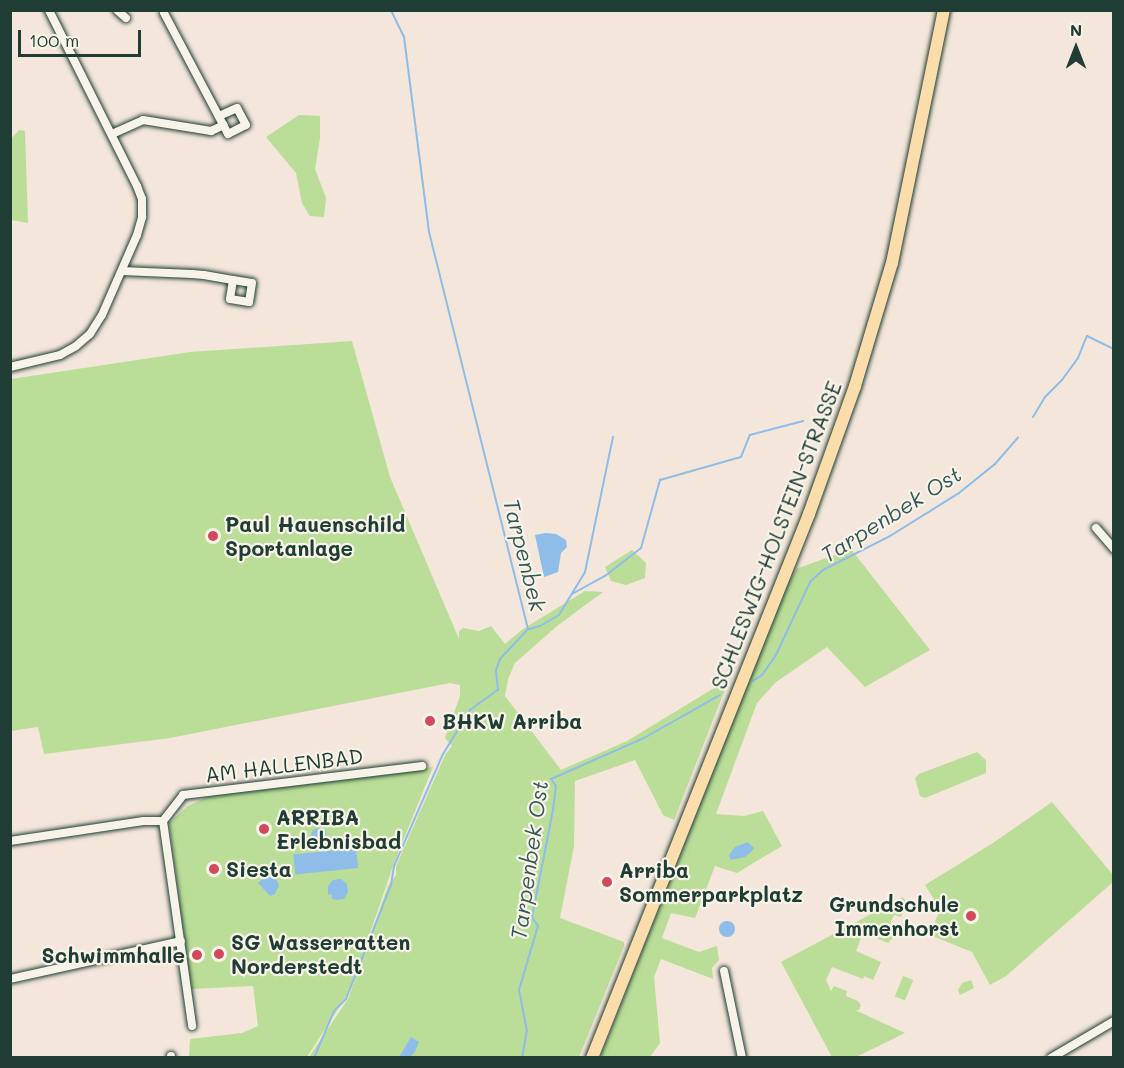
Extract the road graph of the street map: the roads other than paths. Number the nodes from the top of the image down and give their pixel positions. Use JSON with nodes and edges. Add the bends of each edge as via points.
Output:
{"nodes":[{"id":1,"x":49,"y":10,"type":"edge"},
{"id":2,"x":117,"y":10,"type":"edge"},
{"id":3,"x":944,"y":10,"type":"edge"},
{"id":4,"x":164,"y":13,"type":"dead end"},
{"id":5,"x":126,"y":18,"type":"dead end"},
{"id":6,"x":219,"y":116,"type":"junction"},
{"id":7,"x":224,"y":125,"type":"junction"},
{"id":8,"x":112,"y":134,"type":"junction"},
{"id":9,"x":122,"y":271,"type":"junction"},
{"id":10,"x":233,"y":280,"type":"dead end"},
{"id":11,"x":10,"y":367,"type":"edge"},
{"id":12,"x":1096,"y":528,"type":"dead end"},
{"id":13,"x":1113,"y":549,"type":"edge"},
{"id":14,"x":423,"y":766,"type":"dead end"},
{"id":15,"x":163,"y":821,"type":"junction"},
{"id":16,"x":10,"y":841,"type":"edge"},
{"id":17,"x":181,"y":941,"type":"junction"},
{"id":18,"x":724,"y":971,"type":"dead end"},
{"id":19,"x":10,"y":979,"type":"edge"},
{"id":20,"x":1113,"y":1021,"type":"edge"},
{"id":21,"x":192,"y":1026,"type":"dead end"},
{"id":22,"x":1064,"y":1054,"type":"edge"},
{"id":23,"x":592,"y":1058,"type":"edge"},
{"id":24,"x":742,"y":1058,"type":"edge"},
{"id":25,"x":1051,"y":1058,"type":"edge"}],
"edges":[{"from":1,"to":8,"type":"street"},
{"from":2,"to":5,"type":"street"},
{"from":3,"to":23,"type":"main road","name":"SCHLESWIG-HOLSTEIN-STRASSE","via":[[892,263],[855,386]]},
{"from":4,"to":6,"type":"street"},
{"from":6,"to":7,"type":"street"},
{"from":6,"to":7,"type":"street","via":[[237,108],[246,125],[228,134]]},
{"from":7,"to":8,"type":"street","via":[[211,131],[143,120]]},
{"from":8,"to":9,"type":"street","via":[[137,186],[142,207],[140,228]]},
{"from":9,"to":10,"type":"street"},
{"from":9,"to":11,"type":"street","via":[[100,319],[84,341],[60,355]]},
{"from":12,"to":13,"type":"street"},
{"from":14,"to":15,"type":"street","name":"AM HALLENBAD","via":[[183,795]]},
{"from":15,"to":16,"type":"street"},
{"from":15,"to":17,"type":"street"},
{"from":17,"to":19,"type":"street"},
{"from":17,"to":21,"type":"street"},
{"from":18,"to":24,"type":"street"},
{"from":20,"to":22,"type":"street"},
{"from":22,"to":25,"type":"street"}]}
